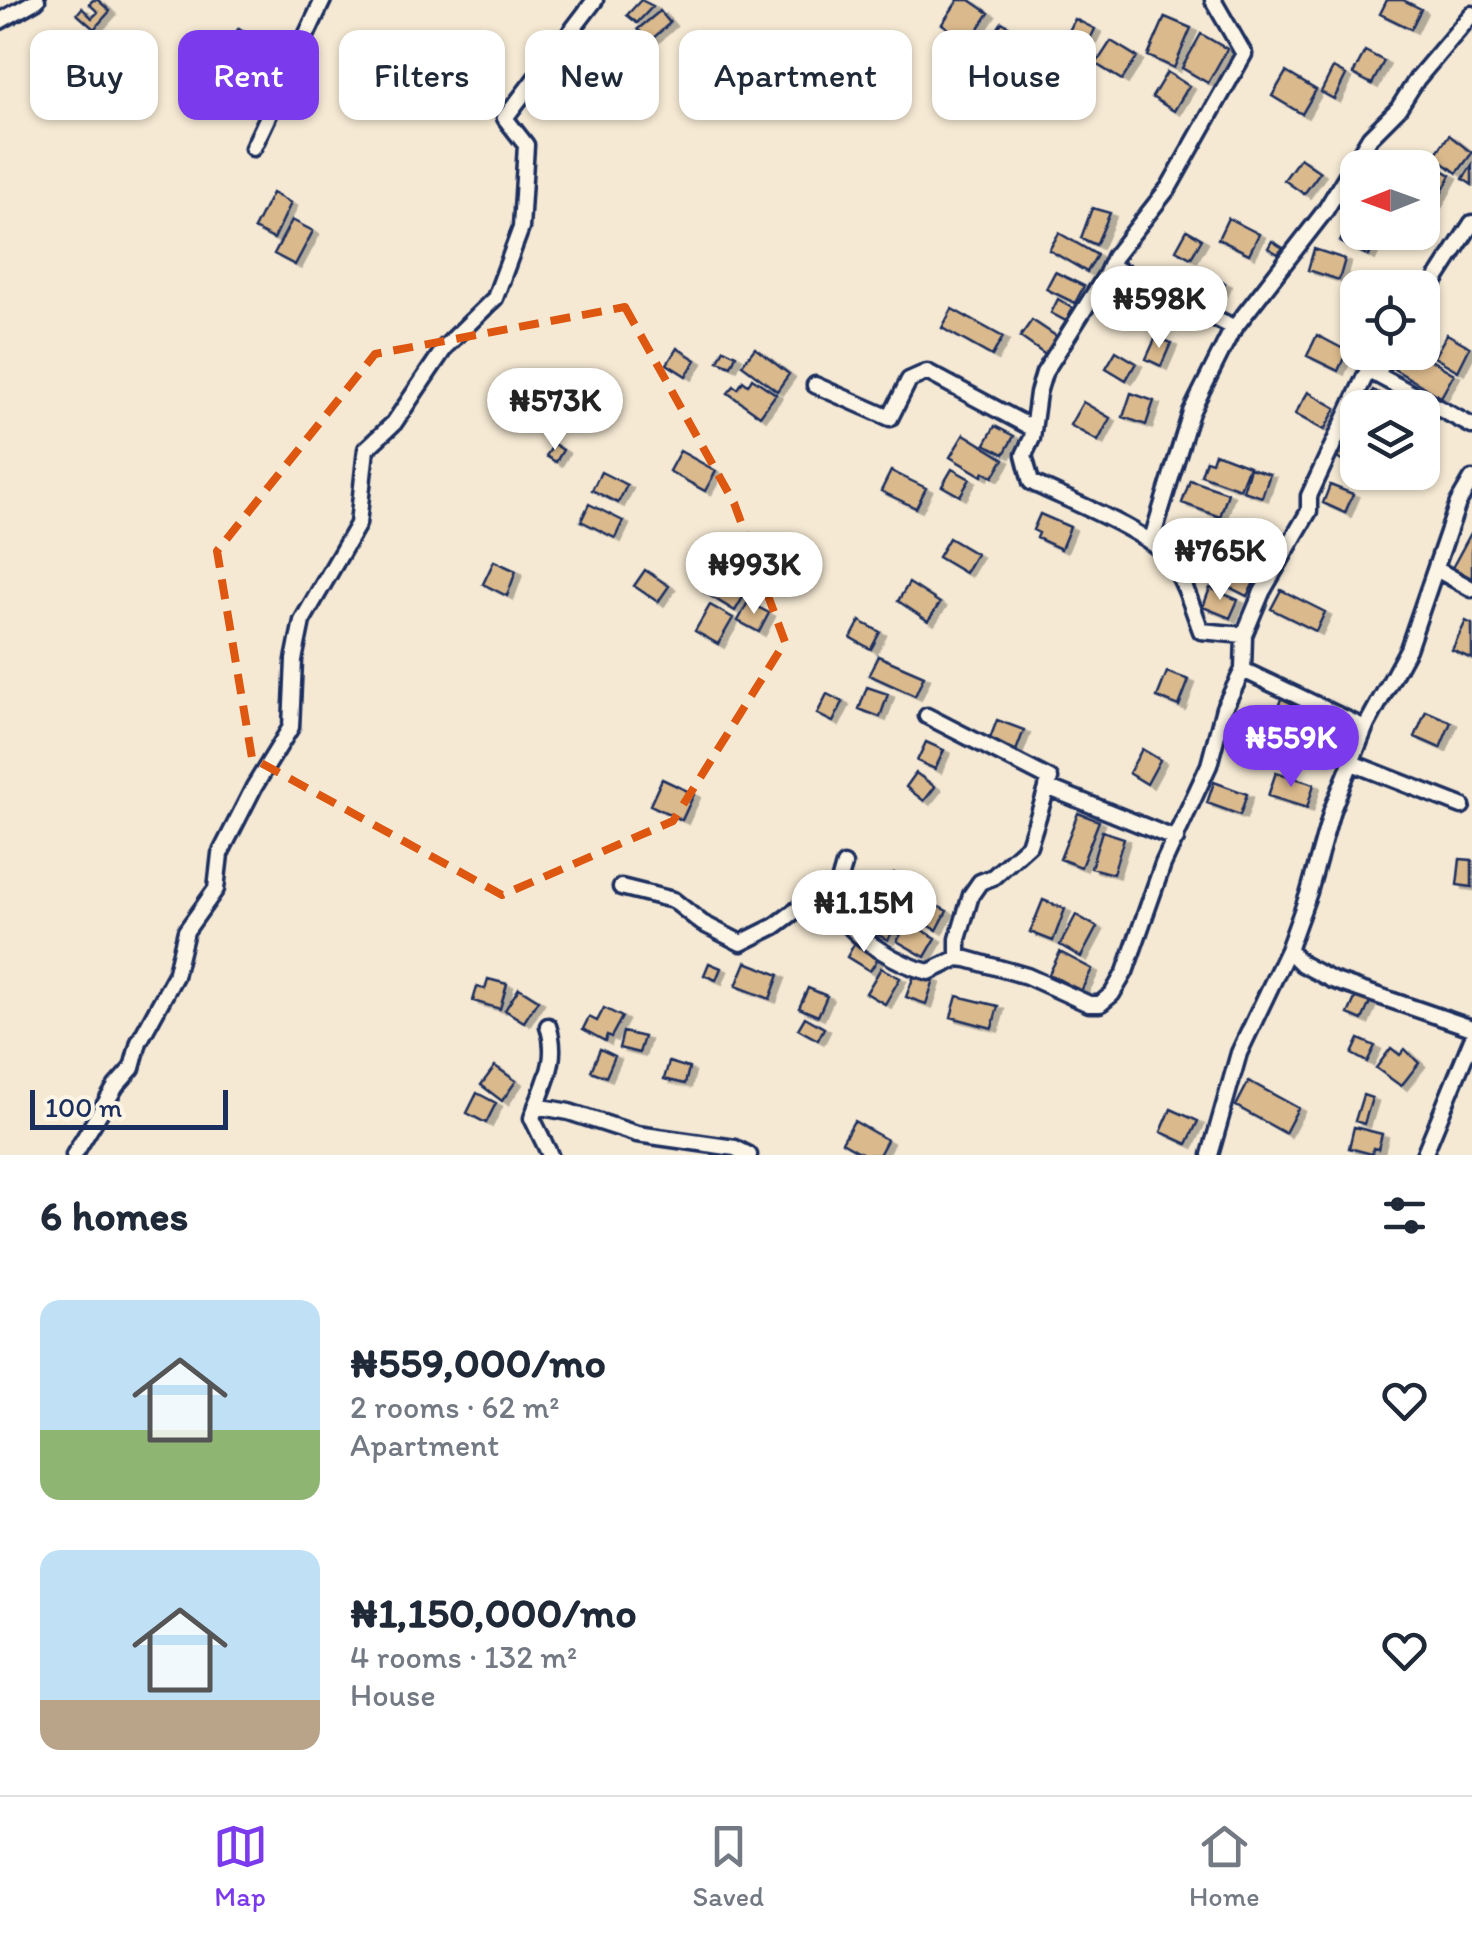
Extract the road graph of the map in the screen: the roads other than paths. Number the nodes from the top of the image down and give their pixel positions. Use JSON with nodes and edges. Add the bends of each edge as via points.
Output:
{"nodes":[{"id":1,"x":37,"y":0,"type":"edge"},
{"id":2,"x":322,"y":0,"type":"edge"},
{"id":3,"x":595,"y":0,"type":"edge"},
{"id":4,"x":1213,"y":0,"type":"edge"},
{"id":5,"x":1472,"y":14,"type":"edge"},
{"id":6,"x":0,"y":20,"type":"edge"},
{"id":7,"x":254,"y":148,"type":"dead end"},
{"id":8,"x":1472,"y":223,"type":"edge"},
{"id":9,"x":1110,"y":266,"type":"junction"},
{"id":10,"x":1440,"y":273,"type":"edge"},
{"id":11,"x":1236,"y":328,"type":"junction"},
{"id":12,"x":1379,"y":370,"type":"edge"},
{"id":13,"x":1376,"y":375,"type":"junction"},
{"id":14,"x":814,"y":384,"type":"dead end"},
{"id":15,"x":1472,"y":426,"type":"edge"},
{"id":16,"x":1032,"y":428,"type":"junction"},
{"id":17,"x":1472,"y":478,"type":"edge"},
{"id":18,"x":1151,"y":542,"type":"junction"},
{"id":19,"x":1436,"y":569,"type":"junction"},
{"id":20,"x":1472,"y":589,"type":"edge"},
{"id":21,"x":1244,"y":635,"type":"junction"},
{"id":22,"x":1243,"y":670,"type":"junction"},
{"id":23,"x":926,"y":716,"type":"dead end"},
{"id":24,"x":1365,"y":728,"type":"junction"},
{"id":25,"x":1352,"y":763,"type":"junction"},
{"id":26,"x":1047,"y":788,"type":"junction"},
{"id":27,"x":1462,"y":806,"type":"dead end"},
{"id":28,"x":1176,"y":840,"type":"junction"},
{"id":29,"x":844,"y":865,"type":"dead end"},
{"id":30,"x":621,"y":887,"type":"dead end"},
{"id":31,"x":838,"y":890,"type":"junction"},
{"id":32,"x":1288,"y":950,"type":"junction"},
{"id":33,"x":958,"y":958,"type":"junction"},
{"id":34,"x":548,"y":1026,"type":"dead end"},
{"id":35,"x":1472,"y":1028,"type":"edge"},
{"id":36,"x":1472,"y":1039,"type":"edge"},
{"id":37,"x":536,"y":1106,"type":"junction"},
{"id":38,"x":74,"y":1155,"type":"edge"},
{"id":39,"x":550,"y":1155,"type":"edge"},
{"id":40,"x":748,"y":1155,"type":"edge"},
{"id":41,"x":1210,"y":1155,"type":"edge"},
{"id":42,"x":1424,"y":1155,"type":"edge"}],
"edges":[{"from":1,"to":6,"type":"street"},
{"from":2,"to":7,"type":"street"},
{"from":3,"to":38,"type":"street","via":[[505,118],[526,144],[521,228],[495,298],[446,346],[394,423],[366,449],[358,524],[302,621],[290,727],[220,854],[216,889],[186,931],[175,976],[132,1068]]},
{"from":4,"to":9,"type":"street","via":[[1244,54],[1169,188]]},
{"from":5,"to":11,"type":"street","via":[[1370,138],[1325,211]]},
{"from":8,"to":10,"type":"street"},
{"from":9,"to":11,"type":"street"},
{"from":9,"to":16,"type":"street","via":[[1044,373]]},
{"from":11,"to":18,"type":"street","via":[[1191,412]]},
{"from":12,"to":13,"type":"street"},
{"from":13,"to":15,"type":"street"},
{"from":13,"to":21,"type":"street","via":[[1368,370],[1309,496],[1309,511]]},
{"from":14,"to":16,"type":"street","via":[[890,418],[909,380],[927,372]]},
{"from":16,"to":18,"type":"street","via":[[1024,454],[1032,482]]},
{"from":17,"to":19,"type":"street"},
{"from":18,"to":21,"type":"street","via":[[1168,558],[1201,631]]},
{"from":19,"to":20,"type":"street"},
{"from":19,"to":24,"type":"street","via":[[1408,649]]},
{"from":21,"to":22,"type":"street"},
{"from":22,"to":24,"type":"street"},
{"from":22,"to":28,"type":"street"},
{"from":23,"to":26,"type":"street","via":[[1050,779]]},
{"from":24,"to":25,"type":"street"},
{"from":25,"to":27,"type":"street"},
{"from":25,"to":32,"type":"street"},
{"from":26,"to":28,"type":"street"},
{"from":26,"to":33,"type":"street","via":[[1028,845],[971,895]]},
{"from":28,"to":33,"type":"street","via":[[1125,972],[1100,1004]]},
{"from":29,"to":31,"type":"street"},
{"from":30,"to":31,"type":"street","via":[[673,900],[741,943]]},
{"from":31,"to":33,"type":"street","via":[[840,912],[851,926],[893,958],[930,972]]},
{"from":32,"to":35,"type":"street","via":[[1332,980]]},
{"from":32,"to":41,"type":"street","via":[[1239,1053]]},
{"from":34,"to":37,"type":"street","via":[[553,1066]]},
{"from":36,"to":42,"type":"street"},
{"from":37,"to":39,"type":"street","via":[[532,1118]]},
{"from":37,"to":40,"type":"street"}]}
